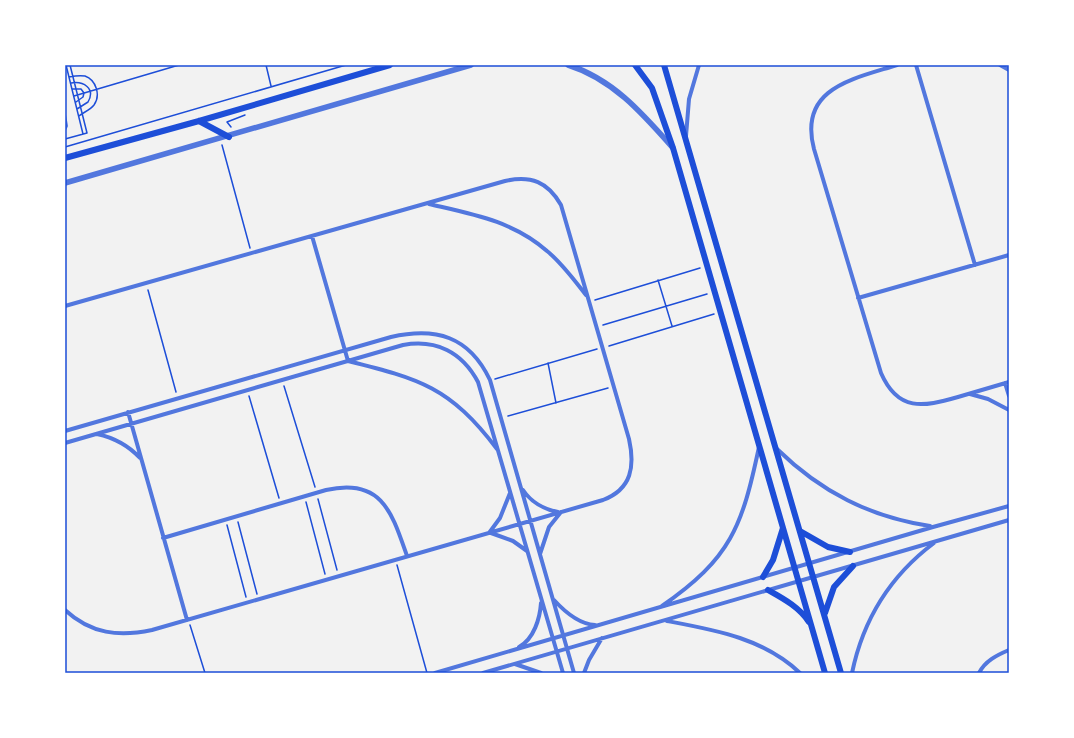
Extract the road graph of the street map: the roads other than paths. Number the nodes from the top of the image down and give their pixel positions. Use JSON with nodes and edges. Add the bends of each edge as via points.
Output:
{"nodes":[{"id":1,"x":390,"y":65,"type":"edge"},
{"id":2,"x":471,"y":65,"type":"edge"},
{"id":3,"x":568,"y":65,"type":"edge"},
{"id":4,"x":635,"y":65,"type":"edge"},
{"id":5,"x":664,"y":65,"type":"edge"},
{"id":6,"x":699,"y":65,"type":"edge"},
{"id":7,"x":897,"y":65,"type":"edge"},
{"id":8,"x":916,"y":65,"type":"edge"},
{"id":9,"x":1000,"y":65,"type":"edge"},
{"id":10,"x":1009,"y":70,"type":"edge"},
{"id":11,"x":65,"y":115,"type":"edge"},
{"id":12,"x":199,"y":121,"type":"junction"},
{"id":13,"x":65,"y":130,"type":"edge"},
{"id":14,"x":229,"y":137,"type":"junction"},
{"id":15,"x":686,"y":142,"type":"junction"},
{"id":16,"x":673,"y":148,"type":"junction"},
{"id":17,"x":65,"y":158,"type":"edge"},
{"id":18,"x":65,"y":183,"type":"edge"},
{"id":19,"x":428,"y":203,"type":"junction"},
{"id":20,"x":312,"y":236,"type":"junction"},
{"id":21,"x":1009,"y":255,"type":"edge"},
{"id":22,"x":975,"y":265,"type":"junction"},
{"id":23,"x":587,"y":296,"type":"junction"},
{"id":24,"x":858,"y":298,"type":"junction"},
{"id":25,"x":65,"y":306,"type":"edge"},
{"id":26,"x":344,"y":350,"type":"junction"},
{"id":27,"x":348,"y":361,"type":"junction"},
{"id":28,"x":1007,"y":382,"type":"edge"},
{"id":29,"x":968,"y":394,"type":"junction"},
{"id":30,"x":1009,"y":396,"type":"edge"},
{"id":31,"x":1009,"y":410,"type":"edge"},
{"id":32,"x":128,"y":412,"type":"junction"},
{"id":33,"x":131,"y":424,"type":"junction"},
{"id":34,"x":65,"y":431,"type":"edge"},
{"id":35,"x":96,"y":434,"type":"junction"},
{"id":36,"x":65,"y":443,"type":"edge"},
{"id":37,"x":759,"y":445,"type":"junction"},
{"id":38,"x":777,"y":449,"type":"junction"},
{"id":39,"x":498,"y":451,"type":"junction"},
{"id":40,"x":141,"y":460,"type":"junction"},
{"id":41,"x":520,"y":486,"type":"junction"},
{"id":42,"x":510,"y":493,"type":"junction"},
{"id":43,"x":1009,"y":506,"type":"edge"},
{"id":44,"x":561,"y":512,"type":"junction"},
{"id":45,"x":1009,"y":520,"type":"edge"},
{"id":46,"x":530,"y":521,"type":"junction"},
{"id":47,"x":520,"y":524,"type":"junction"},
{"id":48,"x":933,"y":527,"type":"junction"},
{"id":49,"x":783,"y":528,"type":"junction"},
{"id":50,"x":800,"y":530,"type":"junction"},
{"id":51,"x":489,"y":533,"type":"junction"},
{"id":52,"x":163,"y":538,"type":"junction"},
{"id":53,"x":937,"y":541,"type":"junction"},
{"id":54,"x":527,"y":551,"type":"junction"},
{"id":55,"x":850,"y":552,"type":"junction"},
{"id":56,"x":540,"y":554,"type":"junction"},
{"id":57,"x":408,"y":556,"type":"junction"},
{"id":58,"x":810,"y":564,"type":"junction"},
{"id":59,"x":853,"y":566,"type":"junction"},
{"id":60,"x":795,"y":568,"type":"junction"},
{"id":61,"x":763,"y":577,"type":"junction"},
{"id":62,"x":814,"y":577,"type":"junction"},
{"id":63,"x":799,"y":581,"type":"junction"},
{"id":64,"x":768,"y":590,"type":"junction"},
{"id":65,"x":552,"y":598,"type":"junction"},
{"id":66,"x":542,"y":601,"type":"junction"},
{"id":67,"x":658,"y":608,"type":"junction"},
{"id":68,"x":65,"y":610,"type":"edge"},
{"id":69,"x":824,"y":615,"type":"junction"},
{"id":70,"x":188,"y":620,"type":"junction"},
{"id":71,"x":664,"y":620,"type":"junction"},
{"id":72,"x":599,"y":625,"type":"junction"},
{"id":73,"x":812,"y":628,"type":"junction"},
{"id":74,"x":563,"y":636,"type":"junction"},
{"id":75,"x":602,"y":638,"type":"junction"},
{"id":76,"x":553,"y":639,"type":"junction"},
{"id":77,"x":567,"y":648,"type":"junction"},
{"id":78,"x":1009,"y":650,"type":"edge"},
{"id":79,"x":511,"y":651,"type":"junction"},
{"id":80,"x":556,"y":652,"type":"junction"},
{"id":81,"x":515,"y":664,"type":"junction"},
{"id":82,"x":435,"y":673,"type":"edge"},
{"id":83,"x":483,"y":673,"type":"edge"},
{"id":84,"x":541,"y":673,"type":"edge"},
{"id":85,"x":562,"y":673,"type":"edge"},
{"id":86,"x":574,"y":673,"type":"edge"},
{"id":87,"x":584,"y":673,"type":"edge"},
{"id":88,"x":800,"y":673,"type":"edge"},
{"id":89,"x":825,"y":673,"type":"edge"},
{"id":90,"x":841,"y":673,"type":"edge"},
{"id":91,"x":852,"y":673,"type":"edge"},
{"id":92,"x":979,"y":673,"type":"edge"}],
"edges":[{"from":1,"to":12,"type":"main road"},
{"from":2,"to":14,"type":"street"},
{"from":3,"to":16,"type":"street","via":[[587,72],[613,88],[634,105]]},
{"from":4,"to":16,"type":"main road","via":[[652,88]]},
{"from":5,"to":15,"type":"main road"},
{"from":6,"to":15,"type":"street","via":[[689,99]]},
{"from":7,"to":24,"type":"street","via":[[835,86],[818,103],[813,114],[811,138]]},
{"from":8,"to":22,"type":"street"},
{"from":9,"to":10,"type":"street"},
{"from":11,"to":13,"type":"lane"},
{"from":12,"to":14,"type":"main road"},
{"from":12,"to":17,"type":"main road"},
{"from":14,"to":18,"type":"street"},
{"from":15,"to":38,"type":"main road"},
{"from":16,"to":37,"type":"main road"},
{"from":19,"to":20,"type":"street"},
{"from":19,"to":23,"type":"street","via":[[490,218],[521,232],[548,252]]},
{"from":19,"to":23,"type":"street","via":[[518,178],[539,182],[549,188],[561,206]]},
{"from":20,"to":25,"type":"street"},
{"from":20,"to":26,"type":"street"},
{"from":21,"to":22,"type":"street"},
{"from":22,"to":24,"type":"street"},
{"from":23,"to":44,"type":"street","via":[[632,452],[631,473],[620,491],[611,497]]},
{"from":24,"to":29,"type":"street","via":[[881,373],[886,386],[896,397],[908,404],[923,406]]},
{"from":26,"to":27,"type":"street"},
{"from":26,"to":32,"type":"street"},
{"from":26,"to":41,"type":"street","via":[[416,332],[440,334],[471,352],[490,380]]},
{"from":27,"to":33,"type":"street"},
{"from":27,"to":39,"type":"street","via":[[402,375],[436,390],[466,412]]},
{"from":27,"to":39,"type":"street","via":[[414,343],[437,345],[452,352],[466,362],[478,382]]},
{"from":28,"to":29,"type":"street"},
{"from":28,"to":30,"type":"street"},
{"from":29,"to":31,"type":"street","via":[[988,399]]},
{"from":32,"to":33,"type":"street"},
{"from":32,"to":34,"type":"street"},
{"from":33,"to":35,"type":"street"},
{"from":33,"to":40,"type":"street"},
{"from":35,"to":36,"type":"street"},
{"from":35,"to":40,"type":"street","via":[[126,445]]},
{"from":37,"to":49,"type":"main road"},
{"from":37,"to":67,"type":"street","via":[[746,505],[726,546],[695,581]]},
{"from":38,"to":48,"type":"street","via":[[810,479],[848,502],[889,518]]},
{"from":38,"to":50,"type":"main road"},
{"from":39,"to":42,"type":"street"},
{"from":40,"to":52,"type":"street"},
{"from":41,"to":44,"type":"street","via":[[533,501]]},
{"from":41,"to":46,"type":"street"},
{"from":42,"to":47,"type":"street"},
{"from":42,"to":51,"type":"street","via":[[504,510]]},
{"from":43,"to":48,"type":"street"},
{"from":44,"to":46,"type":"street"},
{"from":44,"to":56,"type":"street","via":[[547,532]]},
{"from":45,"to":53,"type":"street"},
{"from":46,"to":47,"type":"street"},
{"from":46,"to":56,"type":"street"},
{"from":47,"to":51,"type":"street"},
{"from":47,"to":54,"type":"street"},
{"from":48,"to":55,"type":"street"},
{"from":49,"to":60,"type":"main road"},
{"from":49,"to":61,"type":"main road","via":[[773,560]]},
{"from":50,"to":55,"type":"main road","via":[[818,542]]},
{"from":50,"to":58,"type":"main road"},
{"from":51,"to":54,"type":"street","via":[[506,537]]},
{"from":51,"to":57,"type":"street"},
{"from":52,"to":57,"type":"street","via":[[304,496],[340,487],[353,487],[378,497],[387,507]]},
{"from":52,"to":70,"type":"street"},
{"from":53,"to":59,"type":"street"},
{"from":53,"to":91,"type":"street","via":[[905,568],[880,600],[861,637]]},
{"from":54,"to":66,"type":"street"},
{"from":55,"to":58,"type":"street"},
{"from":56,"to":65,"type":"street"},
{"from":57,"to":70,"type":"street"},
{"from":58,"to":60,"type":"street"},
{"from":58,"to":62,"type":"main road"},
{"from":59,"to":62,"type":"street"},
{"from":59,"to":69,"type":"main road","via":[[834,588]]},
{"from":60,"to":61,"type":"street"},
{"from":60,"to":63,"type":"main road"},
{"from":61,"to":67,"type":"street"},
{"from":62,"to":63,"type":"street"},
{"from":62,"to":69,"type":"main road"},
{"from":63,"to":64,"type":"street"},
{"from":63,"to":73,"type":"main road"},
{"from":64,"to":71,"type":"street"},
{"from":64,"to":73,"type":"main road","via":[[798,609]]},
{"from":65,"to":72,"type":"street","via":[[578,620],[589,625]]},
{"from":65,"to":74,"type":"street"},
{"from":66,"to":76,"type":"street"},
{"from":66,"to":79,"type":"street","via":[[538,619],[530,636],[522,646]]},
{"from":67,"to":72,"type":"street"},
{"from":68,"to":70,"type":"street","via":[[87,626],[119,634],[152,630]]},
{"from":69,"to":90,"type":"main road"},
{"from":71,"to":75,"type":"street"},
{"from":71,"to":88,"type":"street","via":[[740,637],[767,649]]},
{"from":72,"to":74,"type":"street"},
{"from":73,"to":89,"type":"main road"},
{"from":74,"to":76,"type":"street"},
{"from":74,"to":77,"type":"street"},
{"from":75,"to":77,"type":"street"},
{"from":75,"to":87,"type":"street"},
{"from":76,"to":79,"type":"street"},
{"from":76,"to":80,"type":"street"},
{"from":77,"to":80,"type":"street"},
{"from":77,"to":86,"type":"street"},
{"from":78,"to":92,"type":"street","via":[[988,661]]},
{"from":79,"to":82,"type":"street"},
{"from":80,"to":81,"type":"street"},
{"from":80,"to":85,"type":"street"},
{"from":81,"to":83,"type":"street"},
{"from":81,"to":84,"type":"street"}]}
